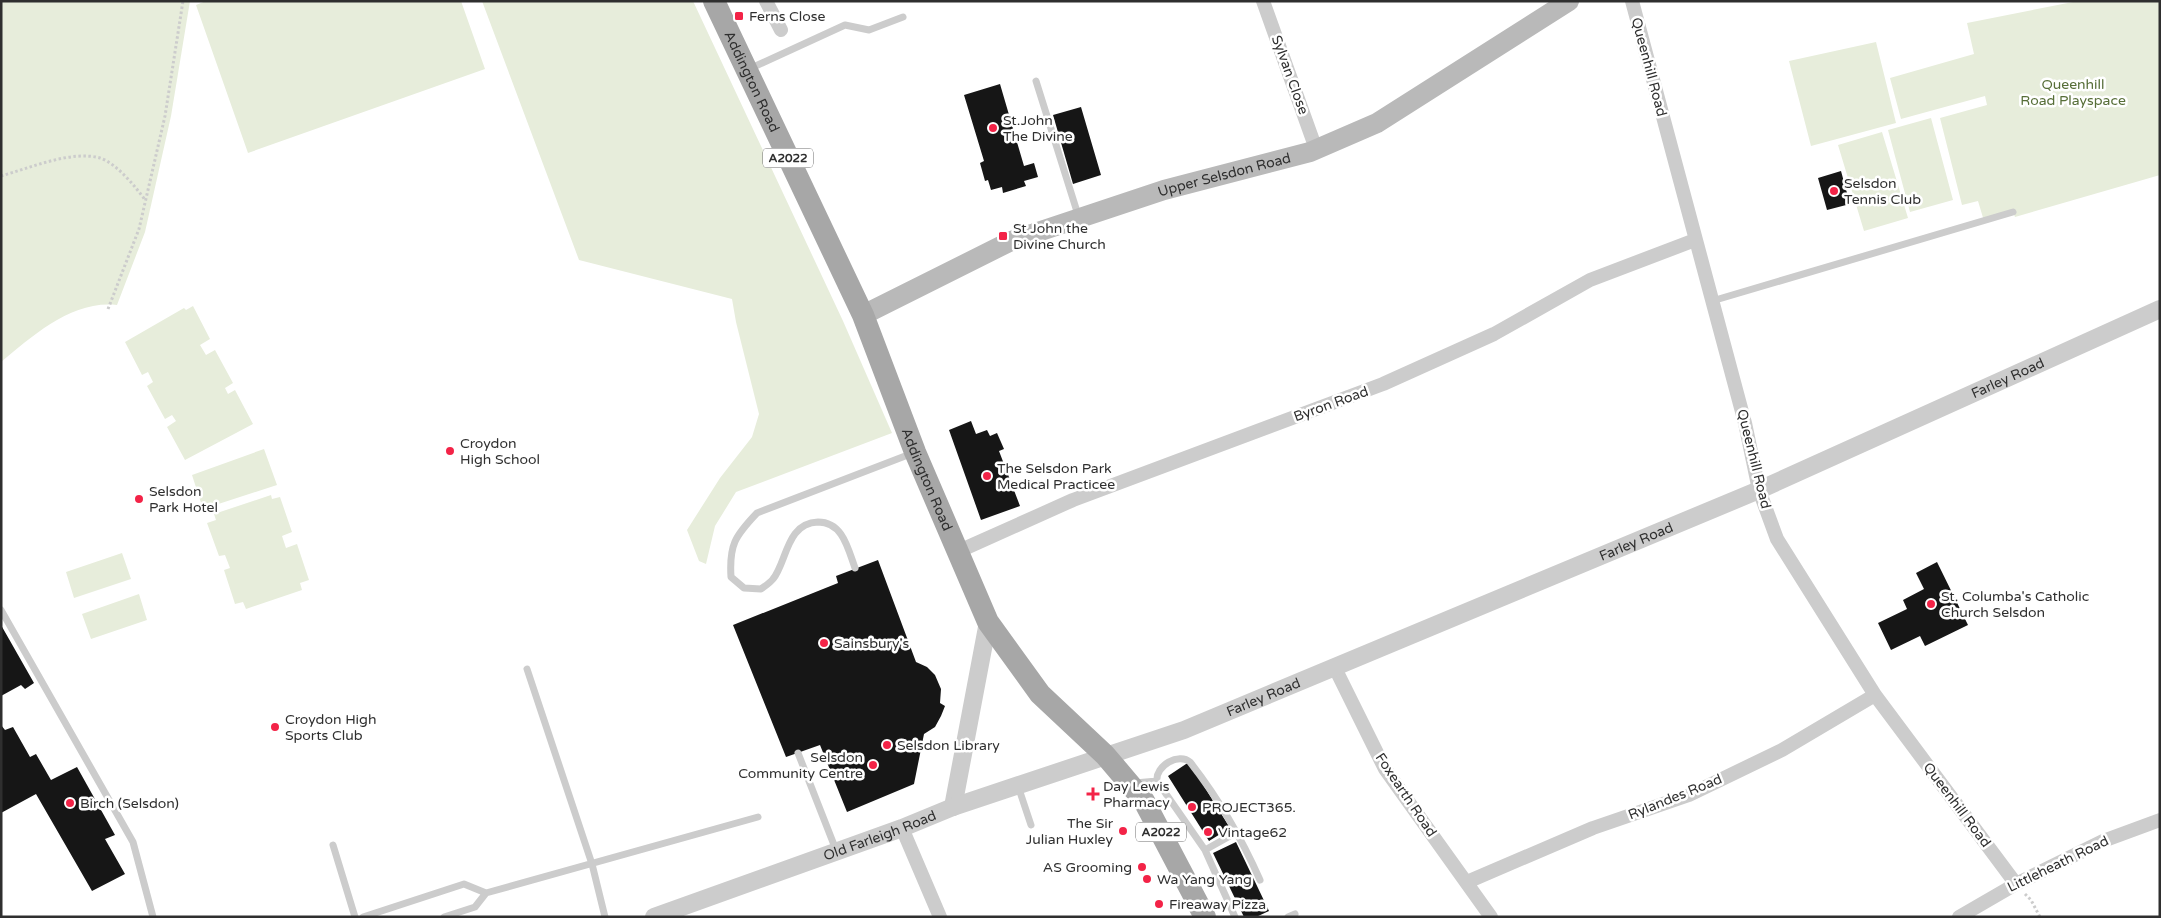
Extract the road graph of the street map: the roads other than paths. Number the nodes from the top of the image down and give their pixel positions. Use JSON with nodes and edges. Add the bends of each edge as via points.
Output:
{"nodes":[{"id":1,"x":714,"y":1,"type":"edge"},
{"id":2,"x":766,"y":1,"type":"edge"},
{"id":3,"x":1263,"y":1,"type":"edge"},
{"id":4,"x":1569,"y":1,"type":"edge"},
{"id":5,"x":1632,"y":1,"type":"edge"},
{"id":6,"x":903,"y":17,"type":"dead end"},
{"id":7,"x":781,"y":30,"type":"dead end"},
{"id":8,"x":747,"y":70,"type":"junction"},
{"id":9,"x":1036,"y":81,"type":"dead end"},
{"id":10,"x":1316,"y":149,"type":"junction"},
{"id":11,"x":2013,"y":212,"type":"dead end"},
{"id":12,"x":1079,"y":218,"type":"junction"},
{"id":13,"x":1695,"y":240,"type":"junction"},
{"id":14,"x":1712,"y":301,"type":"junction"},
{"id":15,"x":2160,"y":309,"type":"edge"},
{"id":16,"x":862,"y":315,"type":"junction"},
{"id":17,"x":916,"y":452,"type":"junction"},
{"id":18,"x":1759,"y":490,"type":"junction"},
{"id":19,"x":959,"y":551,"type":"junction"},
{"id":20,"x":855,"y":568,"type":"dead end"},
{"id":21,"x":1,"y":610,"type":"edge"},
{"id":22,"x":988,"y":622,"type":"junction"},
{"id":23,"x":1334,"y":666,"type":"junction"},
{"id":24,"x":527,"y":669,"type":"dead end"},
{"id":25,"x":1875,"y":696,"type":"junction"},
{"id":26,"x":798,"y":753,"type":"dead end"},
{"id":27,"x":1106,"y":755,"type":"junction"},
{"id":28,"x":1158,"y":781,"type":"junction"},
{"id":29,"x":1130,"y":783,"type":"junction"},
{"id":30,"x":1018,"y":786,"type":"junction"},
{"id":31,"x":953,"y":807,"type":"junction"},
{"id":32,"x":758,"y":817,"type":"dead end"},
{"id":33,"x":2160,"y":820,"type":"edge"},
{"id":34,"x":1031,"y":825,"type":"dead end"},
{"id":35,"x":902,"y":828,"type":"junction"},
{"id":36,"x":1237,"y":832,"type":"junction"},
{"id":37,"x":333,"y":845,"type":"dead end"},
{"id":38,"x":1205,"y":850,"type":"junction"},
{"id":39,"x":836,"y":852,"type":"junction"},
{"id":40,"x":592,"y":864,"type":"junction"},
{"id":41,"x":1260,"y":880,"type":"dead end"},
{"id":42,"x":1467,"y":882,"type":"junction"},
{"id":43,"x":2016,"y":884,"type":"junction"},
{"id":44,"x":486,"y":893,"type":"junction"},
{"id":45,"x":475,"y":908,"type":"junction"},
{"id":46,"x":687,"y":912,"type":"edge"},
{"id":47,"x":153,"y":917,"type":"edge"},
{"id":48,"x":354,"y":917,"type":"edge"},
{"id":49,"x":363,"y":917,"type":"edge"},
{"id":50,"x":444,"y":917,"type":"edge"},
{"id":51,"x":472,"y":917,"type":"edge"},
{"id":52,"x":605,"y":917,"type":"edge"},
{"id":53,"x":654,"y":917,"type":"edge"},
{"id":54,"x":940,"y":917,"type":"edge"},
{"id":55,"x":1205,"y":917,"type":"edge"},
{"id":56,"x":1235,"y":917,"type":"edge"},
{"id":57,"x":1490,"y":917,"type":"edge"},
{"id":58,"x":1960,"y":917,"type":"edge"}],
"edges":[{"from":1,"to":8,"type":"main road","name":"Addington Road","number":"A2022"},
{"from":2,"to":7,"type":"street"},
{"from":3,"to":10,"type":"street","name":"Sylvan Close"},
{"from":4,"to":10,"type":"main road","name":"Upper Selsdon Road","via":[[1377,123]]},
{"from":5,"to":13,"type":"street","name":"Queenhill Road"},
{"from":6,"to":8,"type":"lane","via":[[869,30],[845,25]]},
{"from":8,"to":16,"type":"main road","name":"Addington Road","number":"A2022"},
{"from":9,"to":12,"type":"lane"},
{"from":10,"to":12,"type":"main road","name":"Upper Selsdon Road","via":[[1164,190]]},
{"from":11,"to":14,"type":"lane"},
{"from":12,"to":16,"type":"main road","name":"Upper Selsdon Road","via":[[1011,241]]},
{"from":13,"to":14,"type":"street","name":"Queenhill Road"},
{"from":13,"to":19,"type":"street","name":"Byron Road","via":[[1590,280],[1494,334],[1383,384],[1073,500]]},
{"from":14,"to":18,"type":"street","name":"Queenhill Road","via":[[1745,423]]},
{"from":15,"to":18,"type":"street","name":"Farley Road"},
{"from":16,"to":17,"type":"main road","name":"Addington Road","number":"A2022"},
{"from":17,"to":19,"type":"main road","name":"Addington Road","number":"A2022"},
{"from":17,"to":20,"type":"lane","via":[[757,513],[738,533],[730,560],[731,577],[744,588],[761,589],[774,579],[797,532],[812,522],[826,522],[842,533]]},
{"from":18,"to":23,"type":"street","name":"Farley Road"},
{"from":18,"to":25,"type":"street","name":"Queenhill Road","via":[[1777,540]]},
{"from":19,"to":22,"type":"main road","name":"Addington Road","number":"A2022"},
{"from":21,"to":47,"type":"lane","via":[[134,842]]},
{"from":22,"to":27,"type":"main road","name":"Addington Road","number":"A2022","via":[[1040,694]]},
{"from":22,"to":31,"type":"street"},
{"from":23,"to":27,"type":"street","name":"Farley Road","via":[[1184,730]]},
{"from":23,"to":42,"type":"street","name":"Foxearth Road","via":[[1385,769]]},
{"from":24,"to":40,"type":"lane"},
{"from":25,"to":42,"type":"street","name":"Rylandes Road","via":[[1782,750],[1689,795],[1593,828]]},
{"from":25,"to":43,"type":"street","name":"Queenhill Road"},
{"from":26,"to":39,"type":"lane"},
{"from":27,"to":29,"type":"main road","name":"Addington Road","number":"A2022"},
{"from":27,"to":30,"type":"street","name":"Old Farleigh Road"},
{"from":28,"to":29,"type":"lane"},
{"from":28,"to":36,"type":"lane","via":[[1158,772],[1165,765],[1178,758],[1188,760],[1207,783]]},
{"from":28,"to":38,"type":"lane"},
{"from":29,"to":55,"type":"main road","name":"Addington Road","number":"A2022","via":[[1144,801]]},
{"from":30,"to":31,"type":"street","name":"Old Farleigh Road"},
{"from":30,"to":34,"type":"lane"},
{"from":31,"to":35,"type":"street","name":"Old Farleigh Road"},
{"from":32,"to":40,"type":"lane"},
{"from":33,"to":43,"type":"street","name":"Littleheath Road","via":[[2103,841]]},
{"from":35,"to":39,"type":"street","name":"Old Farleigh Road"},
{"from":35,"to":54,"type":"street"},
{"from":36,"to":38,"type":"lane"},
{"from":36,"to":41,"type":"lane"},
{"from":37,"to":48,"type":"lane"},
{"from":38,"to":56,"type":"lane"},
{"from":39,"to":46,"type":"street","name":"Old Farleigh Road"},
{"from":40,"to":44,"type":"lane"},
{"from":40,"to":52,"type":"lane"},
{"from":42,"to":57,"type":"street","name":"Foxearth Road"},
{"from":43,"to":58,"type":"street","name":"Littleheath Road"},
{"from":44,"to":45,"type":"lane"},
{"from":44,"to":49,"type":"lane","via":[[464,884]]},
{"from":45,"to":50,"type":"lane"},
{"from":45,"to":51,"type":"lane"},
{"from":46,"to":53,"type":"street","name":"Old Farleigh Road"}]}
